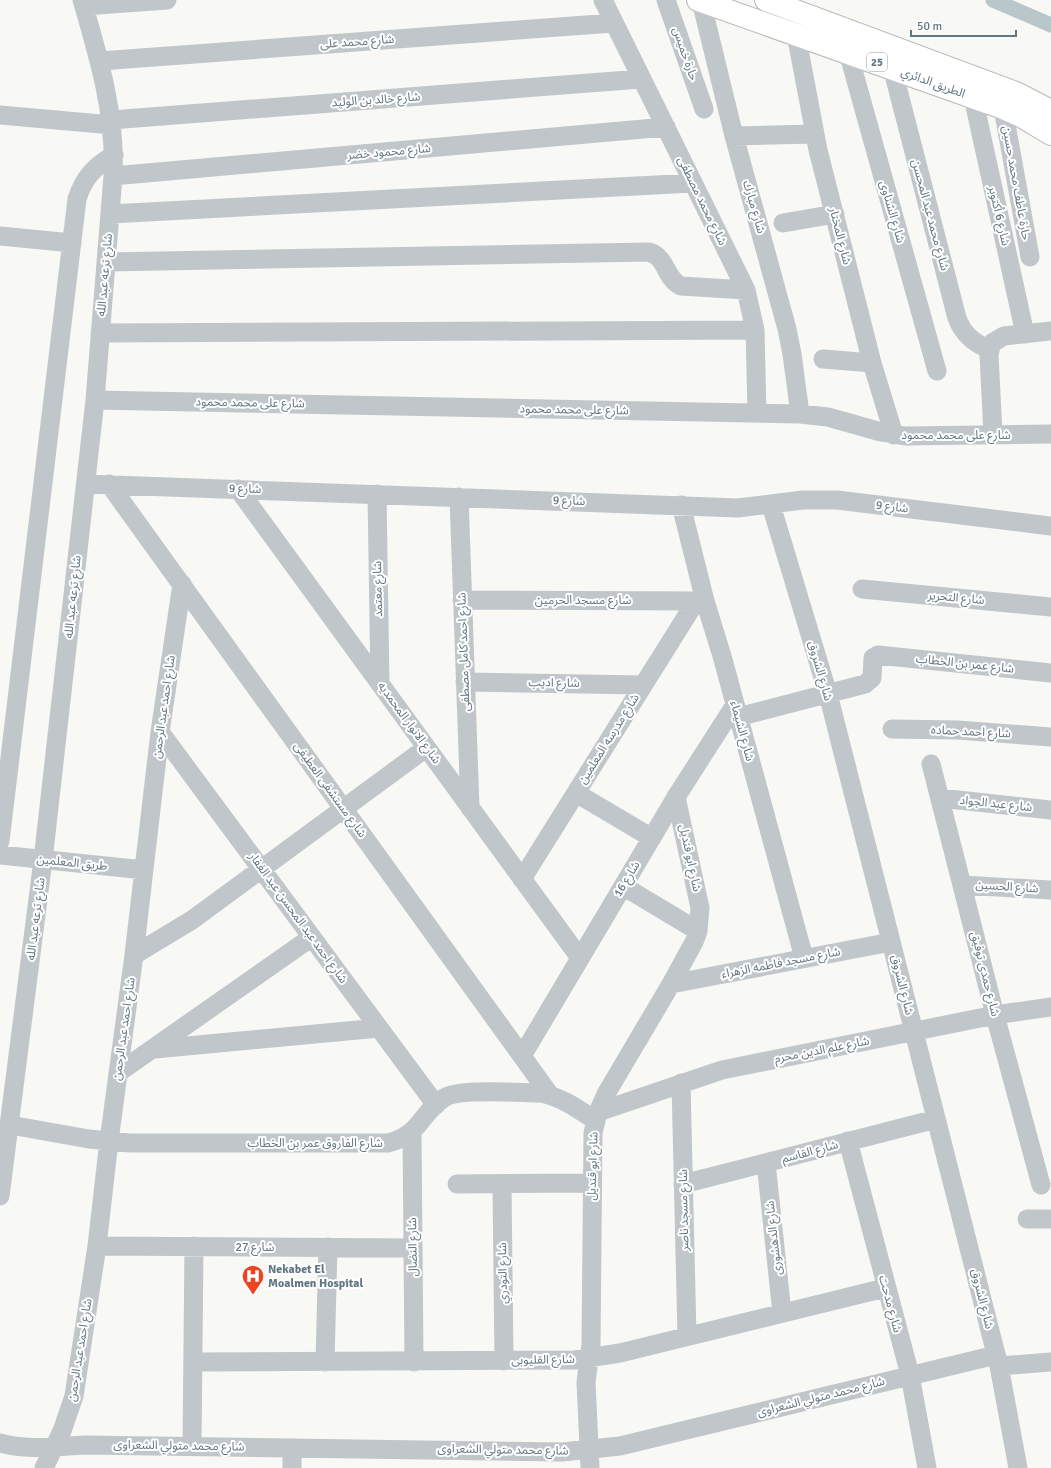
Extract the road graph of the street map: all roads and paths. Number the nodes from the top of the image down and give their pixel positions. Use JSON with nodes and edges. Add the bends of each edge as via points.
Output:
{"nodes":[{"id":1,"x":167,"y":0,"type":"edge"},
{"id":2,"x":603,"y":0,"type":"edge"},
{"id":3,"x":666,"y":0,"type":"edge"},
{"id":4,"x":766,"y":0,"type":"edge"},
{"id":5,"x":700,"y":1,"type":"edge"},
{"id":6,"x":83,"y":3,"type":"edge"},
{"id":7,"x":755,"y":9,"type":"edge"},
{"id":8,"x":613,"y":24,"type":"junction"},
{"id":9,"x":796,"y":34,"type":"junction"},
{"id":10,"x":848,"y":52,"type":"junction"},
{"id":11,"x":100,"y":61,"type":"junction"},
{"id":12,"x":892,"y":68,"type":"junction"},
{"id":13,"x":641,"y":79,"type":"junction"},
{"id":14,"x":973,"y":97,"type":"junction"},
{"id":15,"x":1003,"y":108,"type":"junction"},
{"id":16,"x":704,"y":109,"type":"dead end"},
{"id":17,"x":1051,"y":111,"type":"edge"},
{"id":18,"x":0,"y":115,"type":"edge"},
{"id":19,"x":112,"y":123,"type":"junction"},
{"id":20,"x":666,"y":127,"type":"junction"},
{"id":21,"x":814,"y":134,"type":"junction"},
{"id":22,"x":1051,"y":134,"type":"edge"},
{"id":23,"x":734,"y":136,"type":"junction"},
{"id":24,"x":114,"y":155,"type":"junction"},
{"id":25,"x":113,"y":176,"type":"junction"},
{"id":26,"x":694,"y":183,"type":"junction"},
{"id":27,"x":110,"y":214,"type":"junction"},
{"id":28,"x":834,"y":214,"type":"junction"},
{"id":29,"x":783,"y":223,"type":"dead end"},
{"id":30,"x":0,"y":236,"type":"edge"},
{"id":31,"x":72,"y":243,"type":"junction"},
{"id":32,"x":1030,"y":257,"type":"dead end"},
{"id":33,"x":106,"y":262,"type":"junction"},
{"id":34,"x":746,"y":290,"type":"junction"},
{"id":35,"x":754,"y":330,"type":"junction"},
{"id":36,"x":1051,"y":331,"type":"edge"},
{"id":37,"x":100,"y":334,"type":"junction"},
{"id":38,"x":1025,"y":334,"type":"junction"},
{"id":39,"x":989,"y":349,"type":"junction"},
{"id":40,"x":823,"y":359,"type":"dead end"},
{"id":41,"x":872,"y":363,"type":"junction"},
{"id":42,"x":937,"y":371,"type":"dead end"},
{"id":43,"x":95,"y":400,"type":"junction"},
{"id":44,"x":757,"y":413,"type":"junction"},
{"id":45,"x":800,"y":414,"type":"junction"},
{"id":46,"x":1051,"y":434,"type":"edge"},
{"id":47,"x":894,"y":435,"type":"junction"},
{"id":48,"x":993,"y":435,"type":"junction"},
{"id":49,"x":86,"y":484,"type":"junction"},
{"id":50,"x":109,"y":484,"type":"junction"},
{"id":51,"x":238,"y":489,"type":"junction"},
{"id":52,"x":377,"y":494,"type":"junction"},
{"id":53,"x":459,"y":497,"type":"junction"},
{"id":54,"x":681,"y":505,"type":"junction"},
{"id":55,"x":771,"y":505,"type":"junction"},
{"id":56,"x":1051,"y":526,"type":"edge"},
{"id":57,"x":182,"y":584,"type":"junction"},
{"id":58,"x":862,"y":589,"type":"dead end"},
{"id":59,"x":462,"y":600,"type":"junction"},
{"id":60,"x":700,"y":601,"type":"junction"},
{"id":61,"x":1051,"y":607,"type":"edge"},
{"id":62,"x":1051,"y":673,"type":"edge"},
{"id":63,"x":465,"y":682,"type":"junction"},
{"id":64,"x":380,"y":684,"type":"junction"},
{"id":65,"x":643,"y":685,"type":"junction"},
{"id":66,"x":828,"y":694,"type":"junction"},
{"id":67,"x":737,"y":711,"type":"junction"},
{"id":68,"x":892,"y":729,"type":"dead end"},
{"id":69,"x":160,"y":732,"type":"junction"},
{"id":70,"x":1051,"y":737,"type":"edge"},
{"id":71,"x":426,"y":748,"type":"junction"},
{"id":72,"x":931,"y":764,"type":"dead end"},
{"id":73,"x":576,"y":793,"type":"junction"},
{"id":74,"x":676,"y":797,"type":"junction"},
{"id":75,"x":940,"y":798,"type":"junction"},
{"id":76,"x":470,"y":808,"type":"junction"},
{"id":77,"x":344,"y":809,"type":"junction"},
{"id":78,"x":1051,"y":810,"type":"edge"},
{"id":79,"x":652,"y":838,"type":"junction"},
{"id":80,"x":0,"y":841,"type":"edge"},
{"id":81,"x":0,"y":855,"type":"edge"},
{"id":82,"x":44,"y":860,"type":"junction"},
{"id":83,"x":262,"y":869,"type":"junction"},
{"id":84,"x":144,"y":870,"type":"junction"},
{"id":85,"x":522,"y":879,"type":"junction"},
{"id":86,"x":962,"y":884,"type":"junction"},
{"id":87,"x":623,"y":886,"type":"junction"},
{"id":88,"x":1051,"y":890,"type":"edge"},
{"id":89,"x":698,"y":931,"type":"junction"},
{"id":90,"x":312,"y":937,"type":"junction"},
{"id":91,"x":891,"y":942,"type":"junction"},
{"id":92,"x":134,"y":955,"type":"junction"},
{"id":93,"x":580,"y":958,"type":"junction"},
{"id":94,"x":804,"y":958,"type":"junction"},
{"id":95,"x":671,"y":984,"type":"junction"},
{"id":96,"x":1051,"y":1007,"type":"edge"},
{"id":97,"x":995,"y":1015,"type":"junction"},
{"id":98,"x":379,"y":1028,"type":"junction"},
{"id":99,"x":914,"y":1031,"type":"junction"},
{"id":100,"x":154,"y":1049,"type":"junction"},
{"id":101,"x":522,"y":1056,"type":"junction"},
{"id":102,"x":118,"y":1073,"type":"junction"},
{"id":103,"x":681,"y":1083,"type":"junction"},
{"id":104,"x":550,"y":1095,"type":"junction"},
{"id":105,"x":436,"y":1105,"type":"junction"},
{"id":106,"x":597,"y":1117,"type":"junction"},
{"id":107,"x":936,"y":1119,"type":"junction"},
{"id":108,"x":10,"y":1124,"type":"junction"},
{"id":109,"x":412,"y":1132,"type":"junction"},
{"id":110,"x":109,"y":1141,"type":"junction"},
{"id":111,"x":848,"y":1142,"type":"junction"},
{"id":112,"x":1042,"y":1156,"type":"edge"},
{"id":113,"x":766,"y":1163,"type":"junction"},
{"id":114,"x":592,"y":1183,"type":"junction"},
{"id":115,"x":457,"y":1184,"type":"dead end"},
{"id":116,"x":502,"y":1184,"type":"junction"},
{"id":117,"x":683,"y":1184,"type":"junction"},
{"id":118,"x":1041,"y":1185,"type":"dead end"},
{"id":119,"x":0,"y":1196,"type":"edge"},
{"id":120,"x":1027,"y":1219,"type":"dead end"},
{"id":121,"x":1051,"y":1219,"type":"edge"},
{"id":122,"x":97,"y":1246,"type":"junction"},
{"id":123,"x":194,"y":1246,"type":"junction"},
{"id":124,"x":328,"y":1247,"type":"junction"},
{"id":125,"x":413,"y":1248,"type":"junction"},
{"id":126,"x":885,"y":1288,"type":"junction"},
{"id":127,"x":782,"y":1313,"type":"junction"},
{"id":128,"x":687,"y":1336,"type":"junction"},
{"id":129,"x":590,"y":1358,"type":"junction"},
{"id":130,"x":997,"y":1360,"type":"junction"},
{"id":131,"x":504,"y":1361,"type":"junction"},
{"id":132,"x":193,"y":1362,"type":"junction"},
{"id":133,"x":325,"y":1362,"type":"junction"},
{"id":134,"x":414,"y":1362,"type":"junction"},
{"id":135,"x":1051,"y":1362,"type":"edge"},
{"id":136,"x":910,"y":1375,"type":"junction"},
{"id":137,"x":0,"y":1443,"type":"edge"},
{"id":138,"x":192,"y":1446,"type":"junction"},
{"id":139,"x":54,"y":1447,"type":"junction"},
{"id":140,"x":292,"y":1448,"type":"junction"},
{"id":141,"x":590,"y":1459,"type":"edge"},
{"id":142,"x":44,"y":1468,"type":"edge"},
{"id":143,"x":292,"y":1468,"type":"edge"},
{"id":144,"x":927,"y":1468,"type":"edge"},
{"id":145,"x":1018,"y":1468,"type":"edge"}],
"edges":[{"from":1,"to":6,"type":"street"},
{"from":2,"to":8,"type":"street","name":"شارع محمد مصطفى"},
{"from":3,"to":16,"type":"street","name":"حارة خميس"},
{"from":4,"to":17,"type":"highway","name":"الطريق الدائري","number":"25","via":[[1016,93]]},
{"from":5,"to":7,"type":"highway","name":"الطريق الدائري","number":"25"},
{"from":5,"to":23,"type":"street","name":"شارع مبارك"},
{"from":6,"to":11,"type":"street","name":"شارع ترعه عبد الله"},
{"from":7,"to":9,"type":"highway","name":"الطريق الدائري","number":"25"},
{"from":8,"to":11,"type":"street","name":"شارع محمد على"},
{"from":8,"to":13,"type":"street","name":"شارع محمد مصطفى"},
{"from":9,"to":10,"type":"highway","name":"الطريق الدائري","number":"25"},
{"from":9,"to":21,"type":"street","name":"شارع المختار"},
{"from":10,"to":12,"type":"highway","name":"الطريق الدائري","number":"25"},
{"from":10,"to":42,"type":"street","name":"شارع الشناوى"},
{"from":11,"to":19,"type":"street","name":"شارع ترعه عبد الله"},
{"from":12,"to":14,"type":"highway","name":"الطريق الدائري","number":"25"},
{"from":12,"to":39,"type":"street","name":"شارع محمد عبد المحسن","via":[[957,318],[969,337],[980,346]]},
{"from":13,"to":19,"type":"street","name":"شارع خالد بن الوليد"},
{"from":13,"to":20,"type":"street","name":"شارع محمد مصطفى"},
{"from":14,"to":15,"type":"highway","name":"الطريق الدائري","number":"25"},
{"from":14,"to":38,"type":"street","name":"شارع 6 أكتوبر"},
{"from":15,"to":22,"type":"highway","name":"الطريق الدائري","number":"25"},
{"from":15,"to":32,"type":"street","name":"حارة عاطف محمد حسين"},
{"from":18,"to":19,"type":"street","name":"شارع خالد بن الوليد"},
{"from":19,"to":24,"type":"street","name":"شارع ترعه عبد الله"},
{"from":20,"to":25,"type":"street","name":"شارع محمود خضر"},
{"from":20,"to":26,"type":"street","name":"شارع محمد مصطفى"},
{"from":21,"to":23,"type":"street"},
{"from":21,"to":28,"type":"street","name":"شارع المختار"},
{"from":23,"to":45,"type":"street","name":"شارع مبارك","via":[[787,329]]},
{"from":24,"to":25,"type":"street","name":"شارع ترعه عبد الله"},
{"from":24,"to":31,"type":"street","via":[[98,165],[81,186]]},
{"from":25,"to":27,"type":"street","name":"شارع ترعه عبد الله"},
{"from":26,"to":27,"type":"street"},
{"from":26,"to":34,"type":"street","name":"شارع محمد مصطفى"},
{"from":27,"to":33,"type":"street","name":"شارع ترعه عبد الله"},
{"from":28,"to":29,"type":"street"},
{"from":28,"to":41,"type":"street","name":"شارع المختار"},
{"from":30,"to":31,"type":"street"},
{"from":31,"to":80,"type":"street"},
{"from":33,"to":34,"type":"street","via":[[649,252],[658,256],[674,282],[681,286]]},
{"from":33,"to":37,"type":"street","name":"شارع ترعه عبد الله"},
{"from":34,"to":35,"type":"street","name":"شارع محمد مصطفى"},
{"from":35,"to":37,"type":"street"},
{"from":35,"to":44,"type":"street","name":"شارع محمد مصطفى"},
{"from":36,"to":38,"type":"street"},
{"from":37,"to":43,"type":"street","name":"شارع ترعه عبد الله"},
{"from":38,"to":39,"type":"street","via":[[998,338]]},
{"from":39,"to":48,"type":"street"},
{"from":40,"to":41,"type":"street"},
{"from":41,"to":47,"type":"street","name":"شارع المختار"},
{"from":43,"to":44,"type":"street","name":"شارع على محمد محمود"},
{"from":43,"to":49,"type":"street","name":"شارع ترعه عبد الله"},
{"from":44,"to":45,"type":"street","name":"شارع على محمد محمود"},
{"from":45,"to":47,"type":"street","name":"شارع على محمد محمود","via":[[835,418]]},
{"from":46,"to":48,"type":"street","name":"شارع على محمد محمود"},
{"from":47,"to":48,"type":"street","name":"شارع على محمد محمود"},
{"from":49,"to":50,"type":"street","name":"شارع 9"},
{"from":49,"to":82,"type":"street","name":"شارع ترعه عبد الله"},
{"from":50,"to":51,"type":"street","name":"شارع 9"},
{"from":50,"to":57,"type":"street","name":"شارع مستشفى العطيفى"},
{"from":51,"to":52,"type":"street","name":"شارع 9"},
{"from":51,"to":64,"type":"street","name":"شارع الانوار المحمديه"},
{"from":52,"to":53,"type":"street","name":"شارع 9"},
{"from":52,"to":64,"type":"street","name":"شارع معتمد"},
{"from":53,"to":54,"type":"street","name":"شارع 9"},
{"from":53,"to":59,"type":"street","name":"شارع احمد كامل مصطفى"},
{"from":54,"to":55,"type":"street","name":"شارع 9","via":[[738,508]]},
{"from":54,"to":60,"type":"street","name":"شارع الشيماء"},
{"from":55,"to":56,"type":"street","name":"شارع 9","via":[[803,500],[837,500]]},
{"from":55,"to":66,"type":"street","name":"شارع الشروق"},
{"from":57,"to":69,"type":"street","name":"شارع احمد عبد الرحمن"},
{"from":57,"to":77,"type":"street","name":"شارع مستشفى العطيفى"},
{"from":58,"to":61,"type":"street","name":"شارع التحرير"},
{"from":59,"to":60,"type":"street","name":"شارع مسجد الحرمين"},
{"from":59,"to":63,"type":"street","name":"شارع احمد كامل مصطفى"},
{"from":60,"to":65,"type":"street","name":"شارع مدرسه المعلمين"},
{"from":60,"to":67,"type":"street","name":"شارع الشيماء"},
{"from":62,"to":66,"type":"street","name":"شارع عمر بن الخطاب","via":[[878,656],[873,658],[869,682]]},
{"from":63,"to":65,"type":"street","name":"شارع اديب"},
{"from":63,"to":76,"type":"street","name":"شارع احمد كامل مصطفى"},
{"from":64,"to":71,"type":"street","name":"شارع الانوار المحمديه"},
{"from":65,"to":73,"type":"street","name":"شارع مدرسه المعلمين"},
{"from":66,"to":67,"type":"street"},
{"from":66,"to":91,"type":"street","name":"شارع الشروق"},
{"from":67,"to":74,"type":"street","name":"شارع 16"},
{"from":67,"to":94,"type":"street","name":"شارع الشيماء"},
{"from":68,"to":70,"type":"street","name":"شارع احمد حماده","via":[[957,730]]},
{"from":69,"to":83,"type":"street","name":"شارع احمد عبد المحسن عبد الغفار"},
{"from":69,"to":84,"type":"street","name":"شارع احمد عبد الرحمن"},
{"from":71,"to":76,"type":"street","name":"شارع الانوار المحمديه"},
{"from":71,"to":77,"type":"street"},
{"from":72,"to":75,"type":"street","name":"شارع حمدى توفيق"},
{"from":73,"to":79,"type":"street"},
{"from":73,"to":85,"type":"street","name":"شارع مدرسه المعلمين"},
{"from":74,"to":79,"type":"street","name":"شارع 16"},
{"from":74,"to":89,"type":"street","name":"شارع ابو قنديل","via":[[700,908]]},
{"from":75,"to":78,"type":"street","name":"شارع عبد الجواد"},
{"from":75,"to":86,"type":"street","name":"شارع حمدى توفيق"},
{"from":76,"to":85,"type":"street","name":"شارع الانوار المحمديه"},
{"from":77,"to":83,"type":"street"},
{"from":77,"to":101,"type":"street","name":"شارع مستشفى العطيفى"},
{"from":79,"to":87,"type":"street","name":"شارع 16"},
{"from":81,"to":82,"type":"street","name":"طريق المعلمين"},
{"from":82,"to":84,"type":"street","name":"طريق المعلمين"},
{"from":82,"to":108,"type":"street","name":"شارع ترعه عبد الله"},
{"from":83,"to":90,"type":"street","name":"شارع احمد عبد المحسن عبد الغفار"},
{"from":83,"to":92,"type":"street","via":[[192,920]]},
{"from":84,"to":92,"type":"street","name":"شارع احمد عبد الرحمن"},
{"from":85,"to":93,"type":"street","name":"شارع الانوار المحمديه"},
{"from":86,"to":88,"type":"street","name":"شارع الحسين"},
{"from":86,"to":97,"type":"street","name":"شارع حمدى توفيق"},
{"from":87,"to":89,"type":"street"},
{"from":87,"to":93,"type":"street","name":"شارع 16"},
{"from":89,"to":95,"type":"street","name":"شارع ابو قنديل"},
{"from":90,"to":98,"type":"street","name":"شارع احمد عبد المحسن عبد الغفار"},
{"from":90,"to":100,"type":"street"},
{"from":91,"to":94,"type":"street","name":"شارع مسجد فاطمه الزهراء"},
{"from":91,"to":99,"type":"street","name":"شارع الشروق"},
{"from":92,"to":102,"type":"street","name":"شارع احمد عبد الرحمن"},
{"from":93,"to":101,"type":"street","name":"شارع 16"},
{"from":94,"to":95,"type":"street","name":"شارع مسجد فاطمه الزهراء"},
{"from":95,"to":106,"type":"street","name":"شارع ابو قنديل","via":[[611,1086]]},
{"from":96,"to":97,"type":"street","name":"شارع علم الدين محرم"},
{"from":97,"to":99,"type":"street","name":"شارع علم الدين محرم"},
{"from":97,"to":112,"type":"street","name":"شارع حمدى توفيق"},
{"from":98,"to":100,"type":"street"},
{"from":98,"to":105,"type":"street","name":"شارع احمد عبد المحسن عبد الغفار"},
{"from":99,"to":103,"type":"street","name":"شارع علم الدين محرم","via":[[722,1070]]},
{"from":99,"to":107,"type":"street","name":"شارع الشروق"},
{"from":100,"to":102,"type":"street"},
{"from":101,"to":104,"type":"street","name":"شارع مستشفى العطيفى"},
{"from":102,"to":110,"type":"street","name":"شارع احمد عبد الرحمن"},
{"from":103,"to":106,"type":"street","name":"شارع علم الدين محرم"},
{"from":103,"to":117,"type":"street","name":"شارع مسجد ناصر"},
{"from":104,"to":105,"type":"street","name":"شارع الفاروق عمر بن الخطاب","via":[[458,1093],[443,1098]]},
{"from":104,"to":106,"type":"street","name":"شارع الفاروق عمر بن الخطاب"},
{"from":105,"to":109,"type":"street","name":"شارع الفاروق عمر بن الخطاب"},
{"from":106,"to":114,"type":"street","name":"شارع ابو قنديل","via":[[592,1145]]},
{"from":107,"to":111,"type":"street","name":"شارع القاسم"},
{"from":107,"to":130,"type":"street","name":"شارع الشروق"},
{"from":108,"to":110,"type":"street","name":"شارع الفاروق عمر بن الخطاب"},
{"from":108,"to":119,"type":"street","name":"شارع ترعه عبد الله"},
{"from":109,"to":110,"type":"street","name":"شارع الفاروق عمر بن الخطاب","via":[[388,1143],[151,1144]]},
{"from":109,"to":125,"type":"street","name":"شارع النضال"},
{"from":110,"to":122,"type":"street","name":"شارع احمد عبد الرحمن"},
{"from":111,"to":113,"type":"street","name":"شارع القاسم"},
{"from":111,"to":126,"type":"street","name":"شارع مدحت"},
{"from":112,"to":118,"type":"street","name":"شارع حمدى توفيق"},
{"from":113,"to":117,"type":"street","name":"شارع القاسم"},
{"from":113,"to":127,"type":"street","name":"شارع الدهشورى"},
{"from":114,"to":116,"type":"street"},
{"from":114,"to":129,"type":"street","name":"شارع ابو قنديل"},
{"from":115,"to":116,"type":"street"},
{"from":116,"to":131,"type":"street","name":"شارع التودري"},
{"from":117,"to":128,"type":"street","name":"شارع مسجد ناصر"},
{"from":120,"to":121,"type":"street"},
{"from":122,"to":123,"type":"street","name":"شارع 27"},
{"from":122,"to":139,"type":"street","name":"شارع احمد عبد الرحمن","via":[[74,1396]]},
{"from":123,"to":124,"type":"street","name":"شارع 27"},
{"from":123,"to":132,"type":"street"},
{"from":124,"to":125,"type":"street","name":"شارع 27"},
{"from":124,"to":133,"type":"street"},
{"from":125,"to":134,"type":"street","name":"شارع النضال"},
{"from":126,"to":127,"type":"street","name":"شارع القليوبى"},
{"from":126,"to":136,"type":"street","name":"شارع مدحت"},
{"from":127,"to":128,"type":"street","name":"شارع القليوبى"},
{"from":128,"to":129,"type":"street","name":"شارع القليوبى"},
{"from":129,"to":131,"type":"street","name":"شارع القليوبى"},
{"from":129,"to":141,"type":"street","name":"شارع ابو قنديل","via":[[586,1382]]},
{"from":130,"to":135,"type":"street","name":"شارع محمد متولي الشعراوى"},
{"from":130,"to":136,"type":"street","name":"شارع محمد متولي الشعراوى"},
{"from":130,"to":145,"type":"street","name":"شارع الشروق"},
{"from":131,"to":134,"type":"street","name":"شارع القليوبى"},
{"from":132,"to":133,"type":"street","name":"شارع القليوبى"},
{"from":132,"to":138,"type":"street"},
{"from":133,"to":134,"type":"street","name":"شارع القليوبى"},
{"from":136,"to":141,"type":"street","name":"شارع محمد متولي الشعراوى","via":[[620,1446]]},
{"from":136,"to":144,"type":"street","name":"شارع مدحت"},
{"from":137,"to":139,"type":"street","name":"شارع محمد متولي الشعراوى","via":[[26,1448]]},
{"from":138,"to":139,"type":"street","name":"شارع محمد متولي الشعراوى"},
{"from":138,"to":140,"type":"street","name":"شارع محمد متولي الشعراوى"},
{"from":139,"to":142,"type":"street","name":"شارع احمد عبد الرحمن"},
{"from":140,"to":141,"type":"street","name":"شارع محمد متولي الشعراوى","via":[[562,1452]]},
{"from":140,"to":143,"type":"street"}]}
